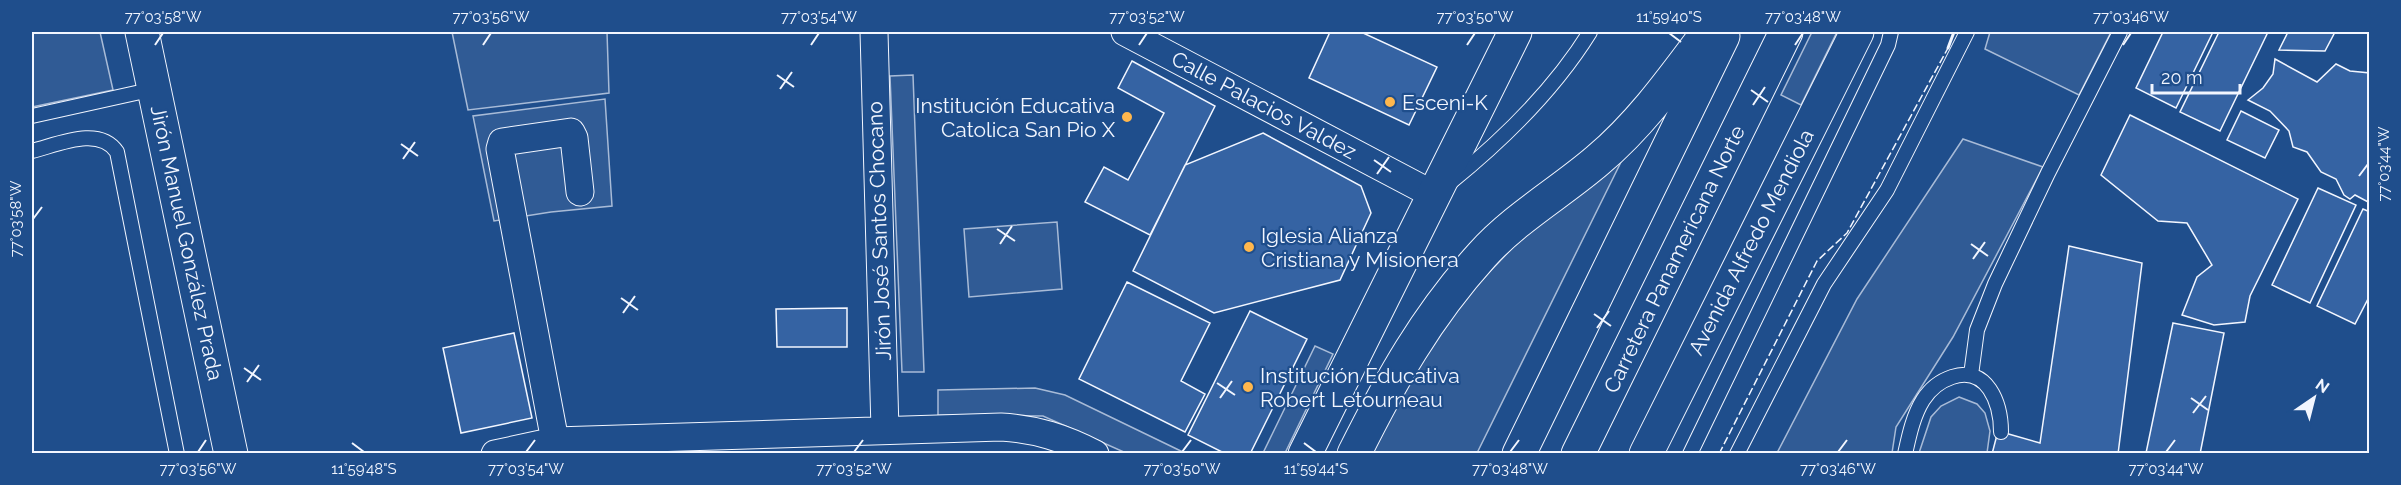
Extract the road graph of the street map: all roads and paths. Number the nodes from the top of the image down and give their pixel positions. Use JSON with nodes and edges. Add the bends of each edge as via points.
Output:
{"nodes":[{"id":1,"x":142,"y":32,"type":"edge"},
{"id":2,"x":874,"y":32,"type":"edge"},
{"id":3,"x":1125,"y":32,"type":"edge"},
{"id":4,"x":1515,"y":32,"type":"edge"},
{"id":5,"x":1590,"y":32,"type":"edge"},
{"id":6,"x":1708,"y":32,"type":"edge"},
{"id":7,"x":1725,"y":32,"type":"edge"},
{"id":8,"x":1786,"y":32,"type":"edge"},
{"id":9,"x":1857,"y":32,"type":"edge"},
{"id":10,"x":1891,"y":32,"type":"edge"},
{"id":11,"x":1967,"y":32,"type":"edge"},
{"id":12,"x":2121,"y":32,"type":"edge"},
{"id":13,"x":154,"y":90,"type":"junction"},
{"id":14,"x":32,"y":116,"type":"edge"},
{"id":15,"x":32,"y":151,"type":"edge"},
{"id":16,"x":580,"y":192,"type":"dead end"},
{"id":17,"x":1434,"y":195,"type":"junction"},
{"id":18,"x":1971,"y":375,"type":"junction"},
{"id":19,"x":1610,"y":390,"type":"junction"},
{"id":20,"x":885,"y":430,"type":"junction"},
{"id":21,"x":2001,"y":432,"type":"dead end"},
{"id":22,"x":555,"y":441,"type":"junction"},
{"id":23,"x":177,"y":453,"type":"edge"},
{"id":24,"x":231,"y":453,"type":"edge"},
{"id":25,"x":495,"y":453,"type":"edge"},
{"id":26,"x":1095,"y":453,"type":"edge"},
{"id":27,"x":1305,"y":453,"type":"edge"},
{"id":28,"x":1354,"y":453,"type":"edge"},
{"id":29,"x":1519,"y":453,"type":"edge"},
{"id":30,"x":1578,"y":453,"type":"edge"},
{"id":31,"x":1594,"y":453,"type":"edge"},
{"id":32,"x":1646,"y":453,"type":"edge"},
{"id":33,"x":1690,"y":453,"type":"edge"},
{"id":34,"x":1737,"y":453,"type":"edge"},
{"id":35,"x":1905,"y":453,"type":"edge"}],
"edges":[{"from":1,"to":13,"type":"main road","name":"Jirón Manuel González Prada"},
{"from":2,"to":20,"type":"street","name":"Jirón José Santos Chocano"},
{"from":3,"to":17,"type":"street","name":"Calle Palacios Valdez"},
{"from":4,"to":17,"type":"main road"},
{"from":5,"to":17,"type":"lane","via":[[1568,68],[1526,114]]},
{"from":6,"to":28,"type":"main road","via":[[1662,93],[1600,159],[1483,253],[1427,322],[1395,371]]},
{"from":7,"to":29,"type":"main road"},
{"from":8,"to":19,"type":"main road","name":"Carretera Panamericana Norte"},
{"from":9,"to":32,"type":"main road","name":"Avenida Alfredo Mendiola"},
{"from":10,"to":33,"type":"lane"},
{"from":11,"to":34,"type":"lane","via":[[1887,190],[1824,284]]},
{"from":12,"to":18,"type":"lane","via":[[1995,284],[1977,330]]},
{"from":13,"to":14,"type":"lane"},
{"from":13,"to":24,"type":"main road","name":"Jirón Manuel González Prada"},
{"from":15,"to":23,"type":"lane","via":[[91,138],[108,141],[117,152]]},
{"from":16,"to":22,"type":"street","via":[[571,132],[502,142],[500,149]]},
{"from":17,"to":27,"type":"main road"},
{"from":18,"to":21,"type":"lane","via":[[1982,380],[1993,395],[2001,417]]},
{"from":18,"to":35,"type":"lane","via":[[1942,381],[1923,399]]},
{"from":19,"to":30,"type":"main road","name":"Carretera Panamericana Norte"},
{"from":19,"to":31,"type":"main road"},
{"from":20,"to":22,"type":"street"},
{"from":20,"to":26,"type":"street","via":[[1026,428],[1052,434]]},
{"from":22,"to":25,"type":"street"}]}
